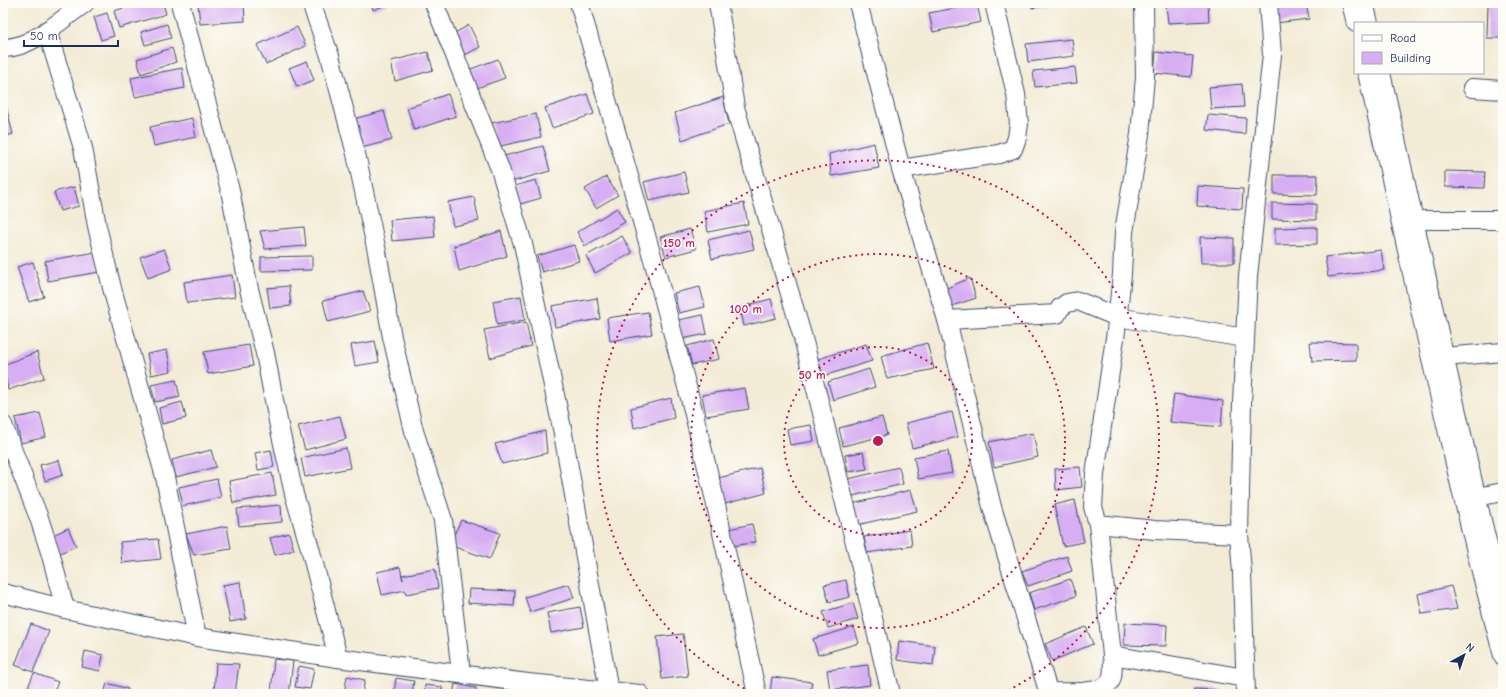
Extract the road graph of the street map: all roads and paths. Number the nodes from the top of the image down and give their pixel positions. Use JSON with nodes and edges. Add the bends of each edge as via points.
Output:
{"nodes":[{"id":1,"x":85,"y":3,"type":"edge"},
{"id":2,"x":180,"y":3,"type":"edge"},
{"id":3,"x":311,"y":3,"type":"edge"},
{"id":4,"x":434,"y":3,"type":"edge"},
{"id":5,"x":579,"y":3,"type":"edge"},
{"id":6,"x":718,"y":3,"type":"edge"},
{"id":7,"x":858,"y":3,"type":"edge"},
{"id":8,"x":994,"y":3,"type":"edge"},
{"id":9,"x":1144,"y":3,"type":"edge"},
{"id":10,"x":1268,"y":3,"type":"edge"},
{"id":11,"x":1351,"y":3,"type":"edge"},
{"id":12,"x":1364,"y":3,"type":"edge"},
{"id":13,"x":1356,"y":22,"type":"edge"},
{"id":14,"x":1369,"y":22,"type":"edge"},
{"id":15,"x":47,"y":30,"type":"junction"},
{"id":16,"x":3,"y":48,"type":"edge"},
{"id":17,"x":1367,"y":74,"type":"edge"},
{"id":18,"x":1381,"y":74,"type":"edge"},
{"id":19,"x":1472,"y":88,"type":"dead end"},
{"id":20,"x":1503,"y":90,"type":"edge"},
{"id":21,"x":901,"y":169,"type":"junction"},
{"id":22,"x":1415,"y":220,"type":"junction"},
{"id":23,"x":1503,"y":220,"type":"edge"},
{"id":24,"x":1117,"y":317,"type":"junction"},
{"id":25,"x":948,"y":320,"type":"junction"},
{"id":26,"x":1245,"y":338,"type":"junction"},
{"id":27,"x":1503,"y":352,"type":"edge"},
{"id":28,"x":1444,"y":357,"type":"junction"},
{"id":29,"x":3,"y":425,"type":"edge"},
{"id":30,"x":1503,"y":492,"type":"edge"},
{"id":31,"x":1477,"y":497,"type":"junction"},
{"id":32,"x":1098,"y":524,"type":"junction"},
{"id":33,"x":1239,"y":534,"type":"junction"},
{"id":34,"x":3,"y":593,"type":"edge"},
{"id":35,"x":1503,"y":606,"type":"edge"},
{"id":36,"x":65,"y":609,"type":"junction"},
{"id":37,"x":196,"y":637,"type":"junction"},
{"id":38,"x":1112,"y":655,"type":"junction"},
{"id":39,"x":1503,"y":656,"type":"edge"},
{"id":40,"x":338,"y":658,"type":"junction"},
{"id":41,"x":461,"y":673,"type":"junction"},
{"id":42,"x":1245,"y":686,"type":"edge"},
{"id":43,"x":609,"y":691,"type":"junction"},
{"id":44,"x":1049,"y":693,"type":"edge"},
{"id":45,"x":640,"y":694,"type":"edge"},
{"id":46,"x":757,"y":694,"type":"edge"},
{"id":47,"x":891,"y":694,"type":"edge"}],
"edges":[{"from":1,"to":15,"type":"street"},
{"from":2,"to":40,"type":"street","via":[[230,190],[294,494]]},
{"from":3,"to":41,"type":"street","via":[[330,56],[356,154],[392,337],[414,431],[443,520]]},
{"from":4,"to":43,"type":"street","via":[[500,168],[523,244],[562,428]]},
{"from":5,"to":46,"type":"street","via":[[692,402]]},
{"from":6,"to":47,"type":"street","via":[[735,107],[803,338]]},
{"from":7,"to":21,"type":"street"},
{"from":8,"to":21,"type":"street","via":[[1016,94],[1019,124],[1013,149],[1000,154]]},
{"from":9,"to":24,"type":"street","via":[[1145,77],[1140,134],[1124,232]]},
{"from":10,"to":26,"type":"street","via":[[1272,55],[1248,276]]},
{"from":11,"to":13,"type":"street"},
{"from":12,"to":14,"type":"street"},
{"from":15,"to":16,"type":"street","via":[[23,44]]},
{"from":15,"to":37,"type":"street","via":[[83,148],[97,226],[113,292],[165,477]]},
{"from":17,"to":39,"type":"street","via":[[1431,359]]},
{"from":18,"to":22,"type":"street"},
{"from":19,"to":20,"type":"street"},
{"from":21,"to":25,"type":"street"},
{"from":22,"to":23,"type":"street"},
{"from":22,"to":28,"type":"street"},
{"from":24,"to":25,"type":"street","via":[[1078,301],[1067,303],[1057,314]]},
{"from":24,"to":26,"type":"street"},
{"from":24,"to":32,"type":"street","via":[[1095,474],[1093,507]]},
{"from":25,"to":44,"type":"street","via":[[992,507]]},
{"from":26,"to":33,"type":"street"},
{"from":27,"to":28,"type":"street"},
{"from":28,"to":31,"type":"street"},
{"from":29,"to":36,"type":"street","via":[[39,518]]},
{"from":30,"to":31,"type":"street"},
{"from":31,"to":35,"type":"street"},
{"from":32,"to":33,"type":"street"},
{"from":32,"to":38,"type":"street"},
{"from":33,"to":42,"type":"street"},
{"from":34,"to":36,"type":"street"},
{"from":36,"to":37,"type":"street"},
{"from":37,"to":40,"type":"street"},
{"from":38,"to":42,"type":"street","via":[[1121,655]]},
{"from":38,"to":44,"type":"street","via":[[1113,671],[1111,680],[1105,687],[1096,691]]},
{"from":40,"to":41,"type":"street"},
{"from":41,"to":43,"type":"street"},
{"from":43,"to":45,"type":"street"}]}
